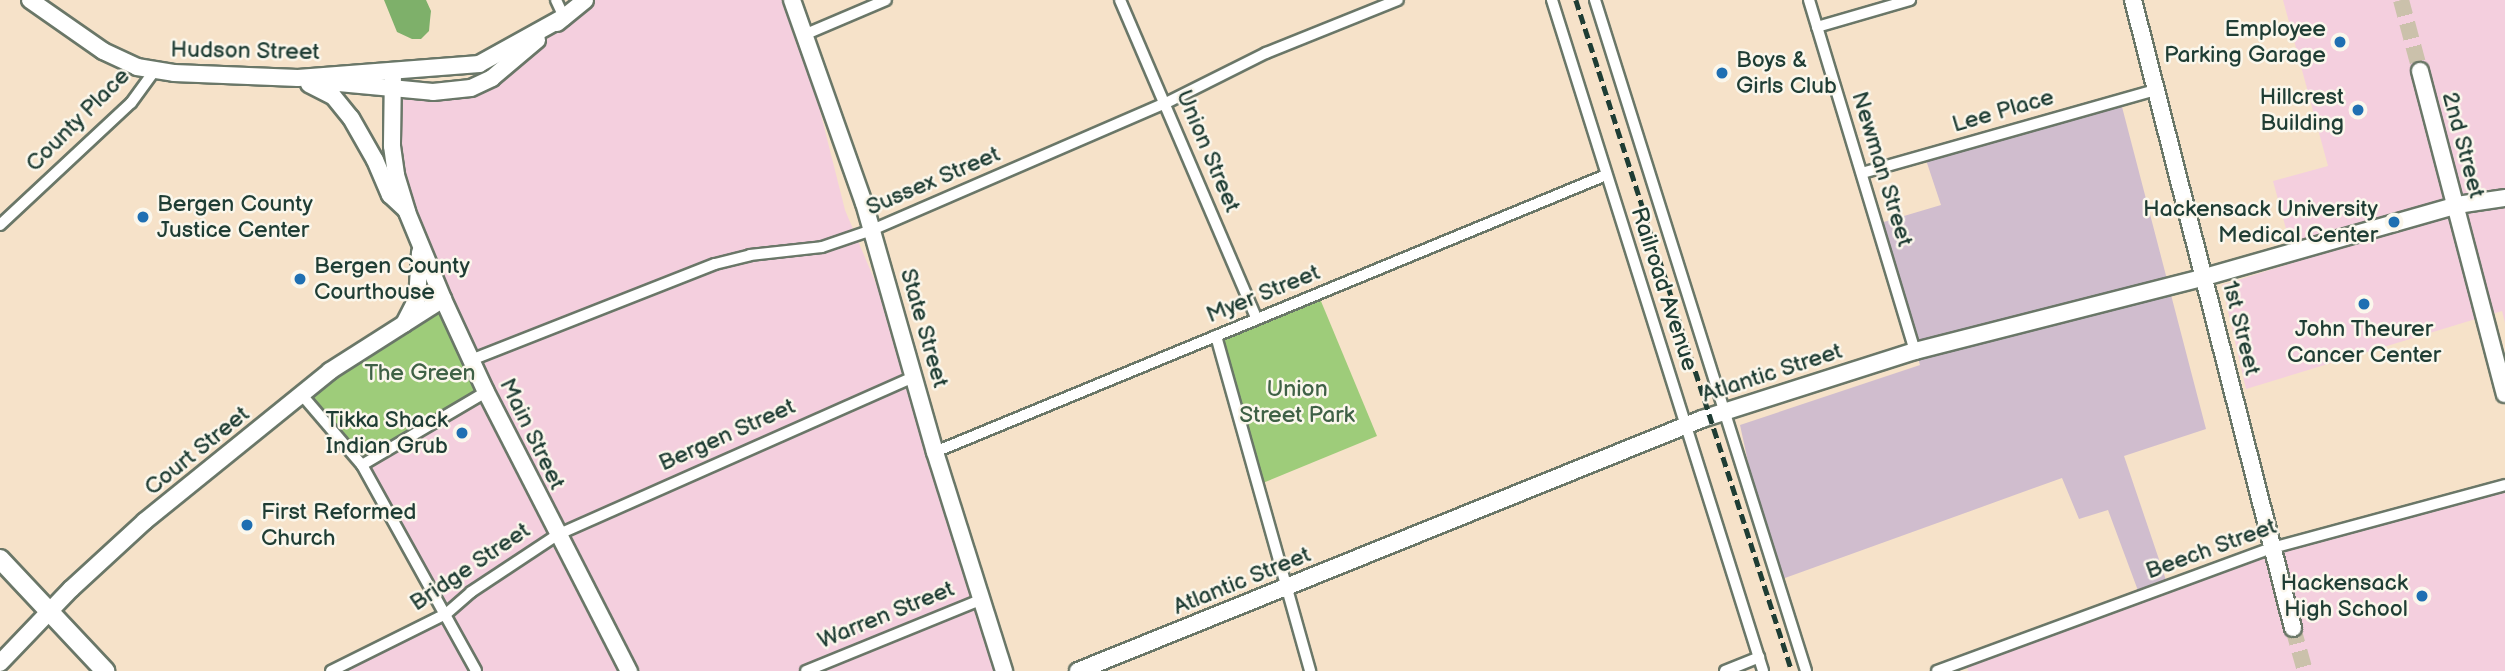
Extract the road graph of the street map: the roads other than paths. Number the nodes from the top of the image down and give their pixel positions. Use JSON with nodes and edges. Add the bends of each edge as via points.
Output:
{"nodes":[{"id":1,"x":30,"y":0,"type":"edge"},
{"id":2,"x":556,"y":0,"type":"edge"},
{"id":3,"x":585,"y":0,"type":"edge"},
{"id":4,"x":792,"y":0,"type":"edge"},
{"id":5,"x":886,"y":0,"type":"edge"},
{"id":6,"x":1120,"y":0,"type":"edge"},
{"id":7,"x":1398,"y":0,"type":"edge"},
{"id":8,"x":1552,"y":0,"type":"edge"},
{"id":9,"x":1595,"y":0,"type":"edge"},
{"id":10,"x":1809,"y":0,"type":"edge"},
{"id":11,"x":1910,"y":0,"type":"edge"},
{"id":12,"x":2133,"y":0,"type":"edge"},
{"id":13,"x":564,"y":17,"type":"junction"},
{"id":14,"x":1817,"y":27,"type":"junction"},
{"id":15,"x":804,"y":35,"type":"junction"},
{"id":16,"x":153,"y":71,"type":"junction"},
{"id":17,"x":393,"y":71,"type":"junction"},
{"id":18,"x":2420,"y":71,"type":"tunnel mouth"},
{"id":19,"x":298,"y":78,"type":"junction"},
{"id":20,"x":393,"y":89,"type":"junction"},
{"id":21,"x":2156,"y":90,"type":"junction"},
{"id":22,"x":1166,"y":103,"type":"junction"},
{"id":23,"x":1861,"y":173,"type":"junction"},
{"id":24,"x":1606,"y":175,"type":"junction"},
{"id":25,"x":2505,"y":198,"type":"edge"},
{"id":26,"x":2457,"y":205,"type":"junction"},
{"id":27,"x":407,"y":212,"type":"junction"},
{"id":28,"x":0,"y":225,"type":"edge"},
{"id":29,"x":872,"y":230,"type":"junction"},
{"id":30,"x":420,"y":242,"type":"junction"},
{"id":31,"x":2205,"y":277,"type":"junction"},
{"id":32,"x":443,"y":299,"type":"junction"},
{"id":33,"x":1257,"y":319,"type":"junction"},
{"id":34,"x":404,"y":324,"type":"junction"},
{"id":35,"x":1216,"y":336,"type":"junction"},
{"id":36,"x":1915,"y":351,"type":"junction"},
{"id":37,"x":471,"y":360,"type":"junction"},
{"id":38,"x":915,"y":376,"type":"junction"},
{"id":39,"x":485,"y":392,"type":"junction"},
{"id":40,"x":2505,"y":394,"type":"edge"},
{"id":41,"x":302,"y":395,"type":"junction"},
{"id":42,"x":1726,"y":411,"type":"junction"},
{"id":43,"x":1685,"y":425,"type":"junction"},
{"id":44,"x":935,"y":452,"type":"junction"},
{"id":45,"x":362,"y":465,"type":"junction"},
{"id":46,"x":2505,"y":485,"type":"edge"},
{"id":47,"x":557,"y":535,"type":"junction"},
{"id":48,"x":2273,"y":548,"type":"junction"},
{"id":49,"x":0,"y":559,"type":"edge"},
{"id":50,"x":1287,"y":587,"type":"junction"},
{"id":51,"x":982,"y":599,"type":"junction"},
{"id":52,"x":51,"y":611,"type":"junction"},
{"id":53,"x":446,"y":614,"type":"junction"},
{"id":54,"x":2293,"y":628,"type":"tunnel mouth"},
{"id":55,"x":1759,"y":657,"type":"junction"},
{"id":56,"x":0,"y":663,"type":"edge"},
{"id":57,"x":106,"y":671,"type":"edge"},
{"id":58,"x":331,"y":671,"type":"edge"},
{"id":59,"x":476,"y":671,"type":"edge"},
{"id":60,"x":629,"y":671,"type":"edge"},
{"id":61,"x":806,"y":671,"type":"edge"},
{"id":62,"x":1004,"y":671,"type":"edge"},
{"id":63,"x":1078,"y":671,"type":"edge"},
{"id":64,"x":1310,"y":671,"type":"edge"},
{"id":65,"x":1725,"y":671,"type":"edge"},
{"id":66,"x":1763,"y":671,"type":"edge"},
{"id":67,"x":1806,"y":671,"type":"edge"},
{"id":68,"x":1937,"y":671,"type":"edge"}],
"edges":[{"from":1,"to":16,"type":"street","name":"Hudson Street","via":[[114,57]]},
{"from":2,"to":13,"type":"street"},
{"from":3,"to":13,"type":"street"},
{"from":4,"to":15,"type":"street","name":"State Street"},
{"from":5,"to":15,"type":"street"},
{"from":6,"to":22,"type":"street","name":"Union Street"},
{"from":7,"to":22,"type":"street","name":"Sussex Street","via":[[1266,53]]},
{"from":8,"to":24,"type":"street","name":"Railroad Avenue"},
{"from":9,"to":42,"type":"street","name":"Railroad Avenue"},
{"from":10,"to":14,"type":"street","name":"Newman Street"},
{"from":11,"to":14,"type":"street"},
{"from":12,"to":21,"type":"street","name":"1st Street"},
{"from":13,"to":17,"type":"street","name":"Hudson Street","via":[[479,64]]},
{"from":13,"to":20,"type":"street","via":[[492,78],[463,89]]},
{"from":14,"to":23,"type":"street","name":"Newman Street"},
{"from":15,"to":29,"type":"street","name":"State Street"},
{"from":16,"to":19,"type":"street","name":"Hudson Street"},
{"from":16,"to":28,"type":"street","name":"County Place","via":[[131,103]]},
{"from":17,"to":19,"type":"street","name":"Hudson Street"},
{"from":17,"to":20,"type":"street","name":"Main Street"},
{"from":18,"to":26,"type":"street","name":"2nd Street"},
{"from":19,"to":20,"type":"street"},
{"from":19,"to":27,"type":"street","name":"Main Street","via":[[333,96],[375,160],[390,195]]},
{"from":20,"to":27,"type":"street","name":"Main Street","via":[[394,156]]},
{"from":21,"to":23,"type":"street","name":"Lee Place"},
{"from":21,"to":31,"type":"street","name":"1st Street"},
{"from":22,"to":29,"type":"street","name":"Sussex Street"},
{"from":22,"to":33,"type":"street","name":"Union Street"},
{"from":23,"to":36,"type":"street","name":"Newman Street"},
{"from":24,"to":33,"type":"street","name":"Myer Street"},
{"from":24,"to":43,"type":"street","name":"Railroad Avenue"},
{"from":25,"to":26,"type":"street","name":"Atlantic Street"},
{"from":26,"to":31,"type":"street","name":"Atlantic Street"},
{"from":26,"to":40,"type":"street","name":"2nd Street"},
{"from":27,"to":30,"type":"street","name":"Main Street"},
{"from":29,"to":37,"type":"street","name":"Sussex Street","via":[[822,247],[715,264]]},
{"from":29,"to":38,"type":"street","name":"State Street"},
{"from":30,"to":32,"type":"street","name":"Main Street"},
{"from":30,"to":34,"type":"street","via":[[417,299]]},
{"from":31,"to":36,"type":"street","name":"Atlantic Street"},
{"from":31,"to":48,"type":"street","name":"1st Street"},
{"from":32,"to":34,"type":"street","name":"Court Street"},
{"from":32,"to":37,"type":"street","name":"Main Street"},
{"from":33,"to":35,"type":"street","name":"Myer Street"},
{"from":34,"to":41,"type":"street","name":"Court Street"},
{"from":35,"to":44,"type":"street","name":"Myer Street"},
{"from":35,"to":50,"type":"street"},
{"from":36,"to":42,"type":"street","name":"Atlantic Street"},
{"from":37,"to":39,"type":"street","name":"Main Street"},
{"from":38,"to":44,"type":"street","name":"State Street"},
{"from":38,"to":47,"type":"street","name":"Bergen Street"},
{"from":39,"to":45,"type":"street"},
{"from":39,"to":47,"type":"street","name":"Main Street"},
{"from":41,"to":45,"type":"street"},
{"from":41,"to":52,"type":"street","name":"Court Street","via":[[145,521]]},
{"from":42,"to":43,"type":"street","name":"Atlantic Street"},
{"from":42,"to":67,"type":"street","name":"Railroad Avenue"},
{"from":43,"to":50,"type":"street","name":"Atlantic Street"},
{"from":43,"to":55,"type":"street","name":"Railroad Avenue"},
{"from":44,"to":51,"type":"street","name":"State Street"},
{"from":45,"to":53,"type":"street"},
{"from":46,"to":48,"type":"street","name":"Beech Street"},
{"from":47,"to":53,"type":"street","name":"Bridge Street"},
{"from":47,"to":60,"type":"street","name":"Main Street"},
{"from":48,"to":54,"type":"street","name":"1st Street"},
{"from":48,"to":68,"type":"street","name":"Beech Street"},
{"from":49,"to":52,"type":"main road"},
{"from":50,"to":63,"type":"street","name":"Atlantic Street"},
{"from":50,"to":64,"type":"street"},
{"from":51,"to":61,"type":"street","name":"Warren Street"},
{"from":51,"to":62,"type":"street","name":"State Street"},
{"from":52,"to":56,"type":"street","name":"Court Street"},
{"from":52,"to":57,"type":"main road"},
{"from":53,"to":58,"type":"street","name":"Bridge Street"},
{"from":53,"to":59,"type":"street"},
{"from":55,"to":65,"type":"street"},
{"from":55,"to":66,"type":"street","name":"Railroad Avenue"}]}
